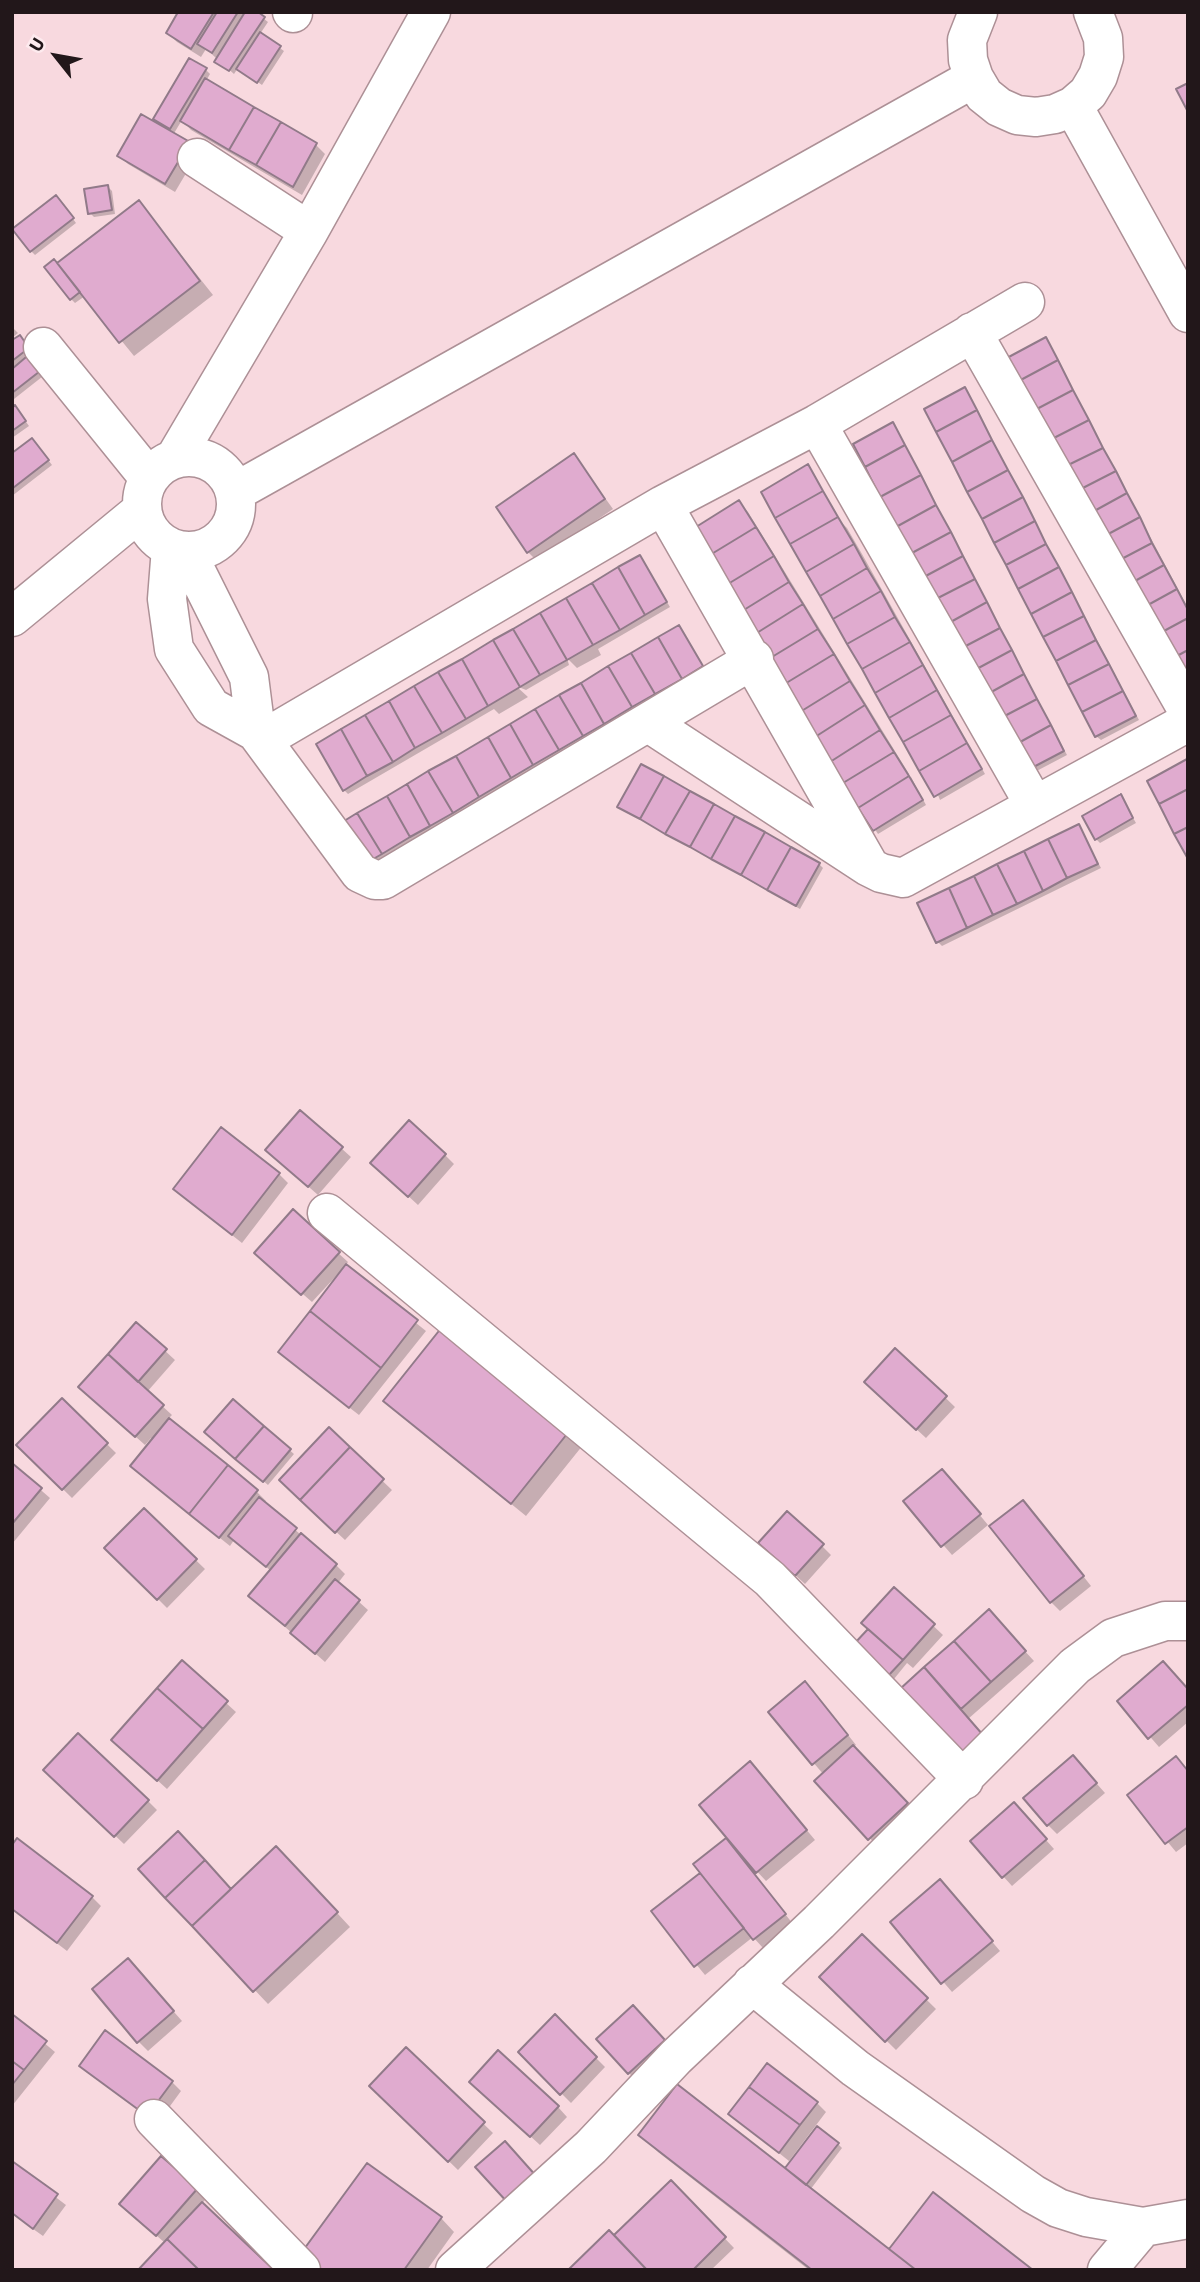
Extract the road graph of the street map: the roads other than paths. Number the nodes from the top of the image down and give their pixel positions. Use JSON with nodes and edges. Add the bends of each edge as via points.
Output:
{"nodes":[{"id":1,"x":431,"y":12,"type":"edge"},
{"id":2,"x":978,"y":12,"type":"edge"},
{"id":3,"x":1100,"y":14,"type":"edge"},
{"id":4,"x":974,"y":78,"type":"junction"},
{"id":5,"x":1073,"y":106,"type":"junction"},
{"id":6,"x":197,"y":158,"type":"dead end"},
{"id":7,"x":309,"y":231,"type":"junction"},
{"id":8,"x":1025,"y":302,"type":"dead end"},
{"id":9,"x":1188,"y":313,"type":"edge"},
{"id":10,"x":972,"y":332,"type":"junction"},
{"id":11,"x":43,"y":348,"type":"dead end"},
{"id":12,"x":817,"y":424,"type":"junction"},
{"id":13,"x":156,"y":482,"type":"junction"},
{"id":14,"x":235,"y":492,"type":"junction"},
{"id":15,"x":663,"y":505,"type":"junction"},
{"id":16,"x":178,"y":550,"type":"junction"},
{"id":17,"x":16,"y":608,"type":"edge"},
{"id":18,"x":754,"y":659,"type":"junction"},
{"id":19,"x":1188,"y":711,"type":"edge"},
{"id":20,"x":1188,"y":722,"type":"edge"},
{"id":21,"x":649,"y":723,"type":"junction"},
{"id":22,"x":259,"y":736,"type":"junction"},
{"id":23,"x":1035,"y":806,"type":"junction"},
{"id":24,"x":869,"y":867,"type":"junction"},
{"id":25,"x":327,"y":1213,"type":"dead end"},
{"id":26,"x":1188,"y":1622,"type":"edge"},
{"id":27,"x":964,"y":1780,"type":"junction"},
{"id":28,"x":752,"y":1984,"type":"junction"},
{"id":29,"x":154,"y":2119,"type":"dead end"},
{"id":30,"x":1175,"y":2223,"type":"edge"},
{"id":31,"x":301,"y":2270,"type":"edge"},
{"id":32,"x":455,"y":2270,"type":"edge"},
{"id":33,"x":1107,"y":2270,"type":"edge"}],
"edges":[{"from":1,"to":7,"type":"street"},
{"from":2,"to":4,"type":"street","via":[[967,40]]},
{"from":3,"to":5,"type":"street","via":[[1101,67],[1088,93]]},
{"from":4,"to":5,"type":"street","via":[[999,107],[1017,115],[1055,114]]},
{"from":4,"to":14,"type":"street"},
{"from":5,"to":9,"type":"street"},
{"from":6,"to":7,"type":"street"},
{"from":7,"to":13,"type":"street"},
{"from":8,"to":10,"type":"street"},
{"from":10,"to":12,"type":"street"},
{"from":10,"to":19,"type":"street"},
{"from":11,"to":13,"type":"street"},
{"from":12,"to":15,"type":"street"},
{"from":12,"to":23,"type":"street"},
{"from":13,"to":14,"type":"street","via":[[191,456],[221,469]]},
{"from":13,"to":16,"type":"street","via":[[147,526]]},
{"from":13,"to":17,"type":"street"},
{"from":14,"to":16,"type":"street","via":[[235,514],[218,542],[203,549]]},
{"from":15,"to":18,"type":"street"},
{"from":15,"to":22,"type":"street"},
{"from":16,"to":22,"type":"street","via":[[249,677]]},
{"from":16,"to":22,"type":"street","via":[[167,598],[174,649],[211,708]]},
{"from":18,"to":21,"type":"street"},
{"from":18,"to":24,"type":"street"},
{"from":20,"to":23,"type":"street"},
{"from":21,"to":22,"type":"street","via":[[383,880],[360,873]]},
{"from":21,"to":24,"type":"street"},
{"from":23,"to":24,"type":"street","via":[[903,878]]},
{"from":25,"to":27,"type":"street","via":[[770,1578]]},
{"from":26,"to":27,"type":"street","via":[[1165,1621],[1113,1639],[1074,1666]]},
{"from":27,"to":28,"type":"street"},
{"from":28,"to":30,"type":"street","via":[[855,2068],[1033,2194],[1086,2217]]},
{"from":28,"to":32,"type":"street","via":[[591,2147]]},
{"from":29,"to":31,"type":"street"},
{"from":30,"to":33,"type":"street"}]}
